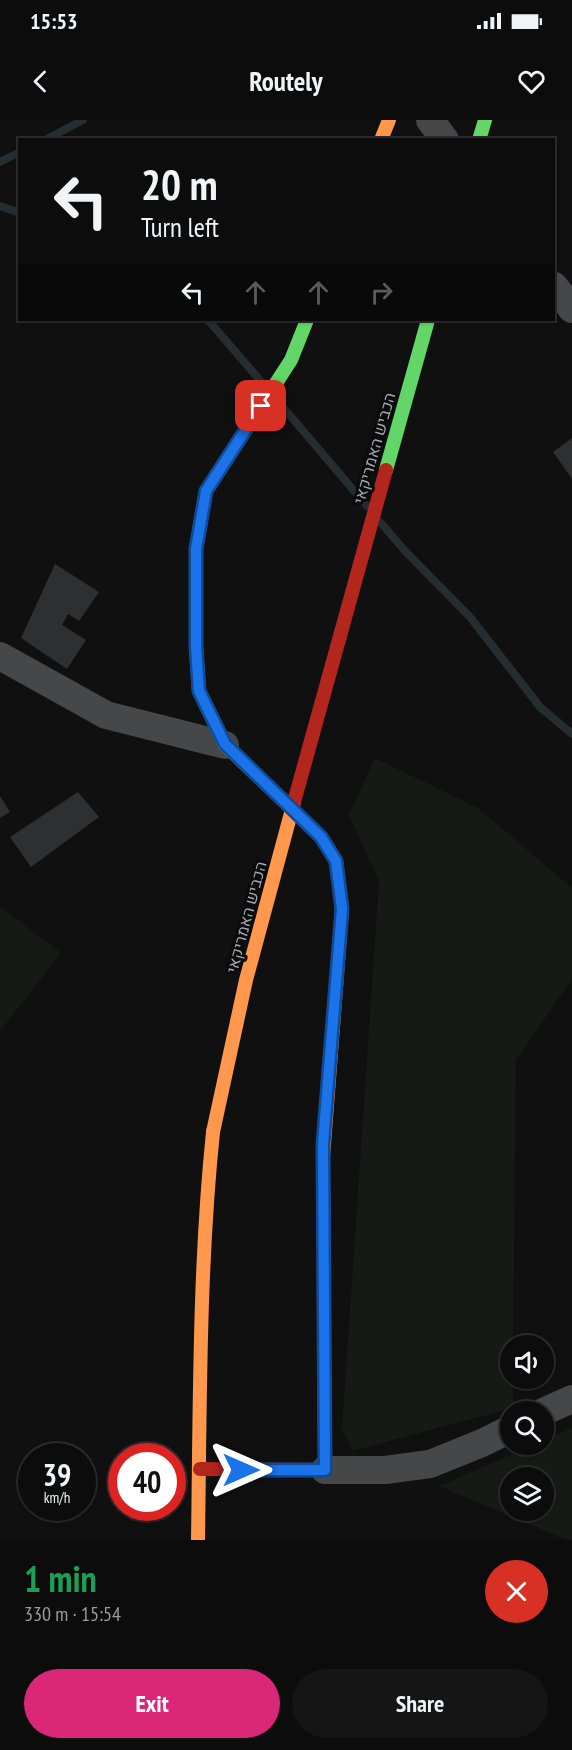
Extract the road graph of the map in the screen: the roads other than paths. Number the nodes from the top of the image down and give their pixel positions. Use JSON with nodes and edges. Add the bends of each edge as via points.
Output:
{"nodes":[{"id":1,"x":389,"y":120,"type":"edge"},
{"id":2,"x":430,"y":120,"type":"edge"},
{"id":3,"x":485,"y":120,"type":"edge"},
{"id":4,"x":382,"y":138,"type":"edge"},
{"id":5,"x":444,"y":138,"type":"edge"},
{"id":6,"x":480,"y":138,"type":"edge"},
{"id":7,"x":555,"y":287,"type":"edge"},
{"id":8,"x":572,"y":309,"type":"edge"},
{"id":9,"x":307,"y":321,"type":"edge"},
{"id":10,"x":428,"y":321,"type":"edge"},
{"id":11,"x":0,"y":656,"type":"edge"},
{"id":12,"x":225,"y":744,"type":"junction"},
{"id":13,"x":572,"y":1399,"type":"edge"},
{"id":14,"x":554,"y":1407,"type":"edge"},
{"id":15,"x":500,"y":1434,"type":"edge"},
{"id":16,"x":200,"y":1469,"type":"junction"},
{"id":17,"x":325,"y":1470,"type":"junction"},
{"id":18,"x":198,"y":1540,"type":"edge"}],
"edges":[{"from":1,"to":4,"type":"street"},
{"from":2,"to":5,"type":"street"},
{"from":3,"to":6,"type":"street"},
{"from":7,"to":8,"type":"street"},
{"from":9,"to":12,"type":"street","via":[[291,360],[206,491],[196,549],[199,691]]},
{"from":10,"to":16,"type":"street","name":"הכביש האמריקאי","bridge":true,"via":[[246,980],[213,1132],[203,1244]]},
{"from":11,"to":12,"type":"street","via":[[106,715]]},
{"from":12,"to":17,"type":"street","via":[[321,837],[336,861],[342,909],[323,1144]]},
{"from":13,"to":14,"type":"street"},
{"from":15,"to":17,"type":"street","via":[[430,1464],[386,1470]]},
{"from":16,"to":17,"type":"street"},
{"from":16,"to":18,"type":"street","name":"הכביש האמריקאי"}]}
